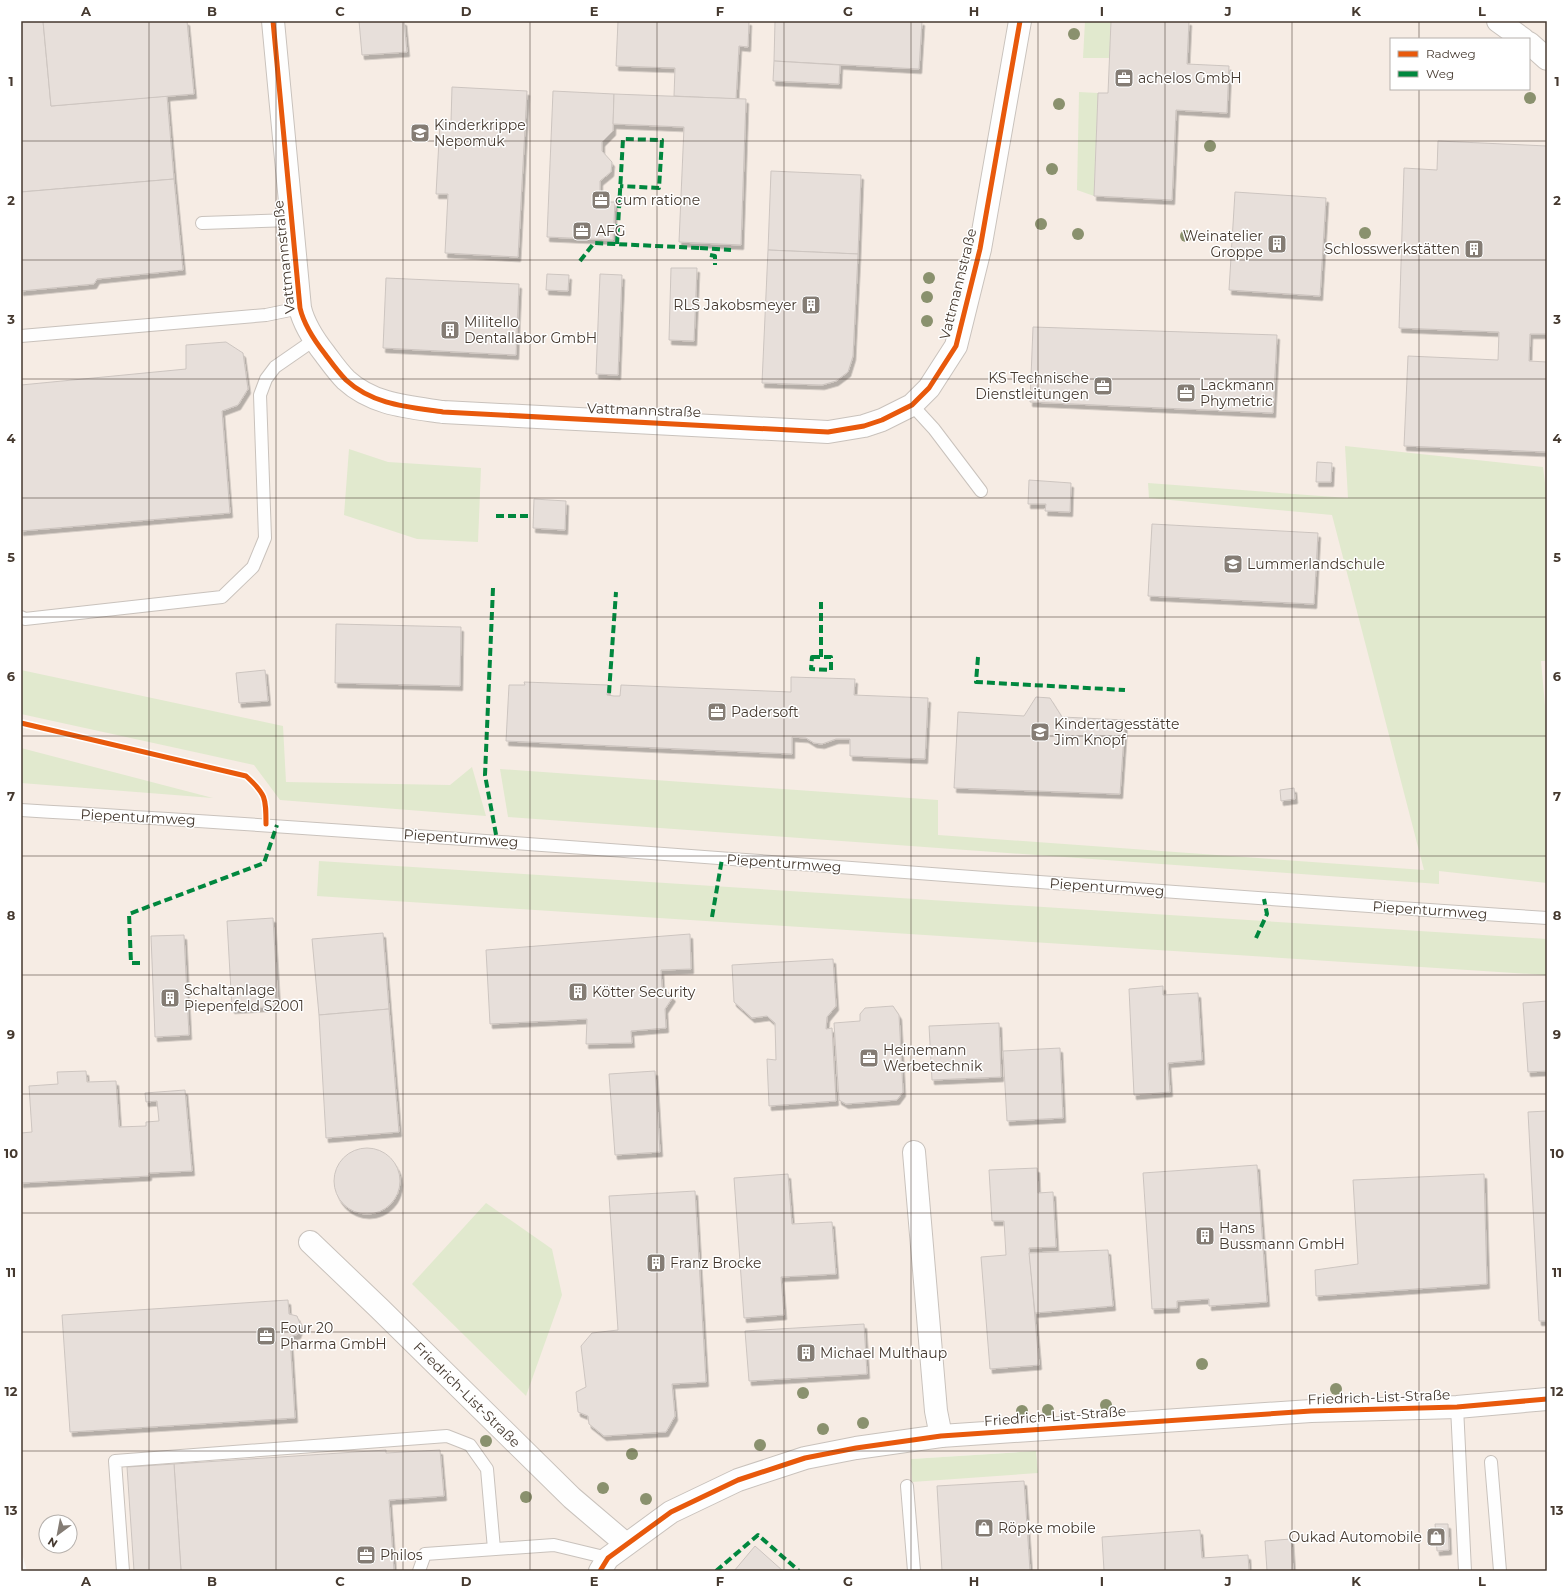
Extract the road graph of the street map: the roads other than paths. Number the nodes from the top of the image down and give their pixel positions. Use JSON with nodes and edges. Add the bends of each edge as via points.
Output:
{"nodes":[{"id":1,"x":272,"y":21,"type":"edge"},
{"id":2,"x":1020,"y":21,"type":"edge"},
{"id":3,"x":1498,"y":21,"type":"edge"},
{"id":4,"x":1522,"y":38,"type":"edge"},
{"id":5,"x":1530,"y":44,"type":"edge"},
{"id":6,"x":1547,"y":59,"type":"edge"},
{"id":7,"x":291,"y":220,"type":"junction"},
{"id":8,"x":202,"y":224,"type":"dead end"},
{"id":9,"x":300,"y":308,"type":"junction"},
{"id":10,"x":21,"y":336,"type":"edge"},
{"id":11,"x":314,"y":340,"type":"junction"},
{"id":12,"x":912,"y":405,"type":"junction"},
{"id":13,"x":981,"y":491,"type":"dead end"},
{"id":14,"x":21,"y":617,"type":"edge"},
{"id":15,"x":21,"y":810,"type":"edge"},
{"id":16,"x":1547,"y":918,"type":"edge"},
{"id":17,"x":914,"y":1152,"type":"dead end"},
{"id":18,"x":310,"y":1242,"type":"dead end"},
{"id":19,"x":1547,"y":1399,"type":"edge"},
{"id":20,"x":1457,"y":1407,"type":"junction"},
{"id":21,"x":941,"y":1436,"type":"junction"},
{"id":22,"x":1491,"y":1462,"type":"dead end"},
{"id":23,"x":907,"y":1486,"type":"dead end"},
{"id":24,"x":626,"y":1544,"type":"junction"},
{"id":25,"x":494,"y":1549,"type":"junction"},
{"id":26,"x":604,"y":1564,"type":"edge"},
{"id":27,"x":122,"y":1571,"type":"edge"},
{"id":28,"x":419,"y":1571,"type":"edge"},
{"id":29,"x":914,"y":1571,"type":"edge"},
{"id":30,"x":1465,"y":1571,"type":"edge"},
{"id":31,"x":1500,"y":1571,"type":"edge"}],
"edges":[{"from":1,"to":7,"type":"street","name":"Vattmannstraße"},
{"from":2,"to":12,"type":"street","name":"Vattmannstraße","via":[[980,249],[956,346],[929,388]]},
{"from":3,"to":4,"type":"street"},
{"from":5,"to":6,"type":"street"},
{"from":7,"to":8,"type":"lane"},
{"from":7,"to":9,"type":"street","name":"Vattmannstraße"},
{"from":9,"to":10,"type":"lane","via":[[266,315]]},
{"from":9,"to":11,"type":"street","name":"Vattmannstraße","via":[[302,318]]},
{"from":11,"to":12,"type":"street","name":"Vattmannstraße","via":[[345,379],[357,389],[386,403],[444,412],[828,432],[864,426]]},
{"from":11,"to":14,"type":"lane","via":[[275,367],[266,379],[260,395],[265,538],[253,567],[222,597],[25,619]]},
{"from":12,"to":13,"type":"lane"},
{"from":15,"to":16,"type":"lane","name":"Piepenturmweg","via":[[497,840],[1264,899]]},
{"from":17,"to":21,"type":"street","via":[[936,1411]]},
{"from":18,"to":24,"type":"street","name":"Friedrich-List-Straße","via":[[572,1498]]},
{"from":19,"to":20,"type":"street","name":"Friedrich-List-Straße"},
{"from":20,"to":21,"type":"street","name":"Friedrich-List-Straße","via":[[1311,1411]]},
{"from":20,"to":30,"type":"lane"},
{"from":21,"to":24,"type":"street","name":"Friedrich-List-Straße","via":[[805,1458],[738,1480],[671,1512]]},
{"from":22,"to":31,"type":"lane"},
{"from":23,"to":29,"type":"lane"},
{"from":24,"to":26,"type":"street","name":"Friedrich-List-Straße"},
{"from":25,"to":26,"type":"lane","via":[[554,1545]]},
{"from":25,"to":27,"type":"lane","via":[[487,1469],[470,1445],[447,1436],[115,1461]]},
{"from":25,"to":28,"type":"lane","via":[[425,1554]]}]}
